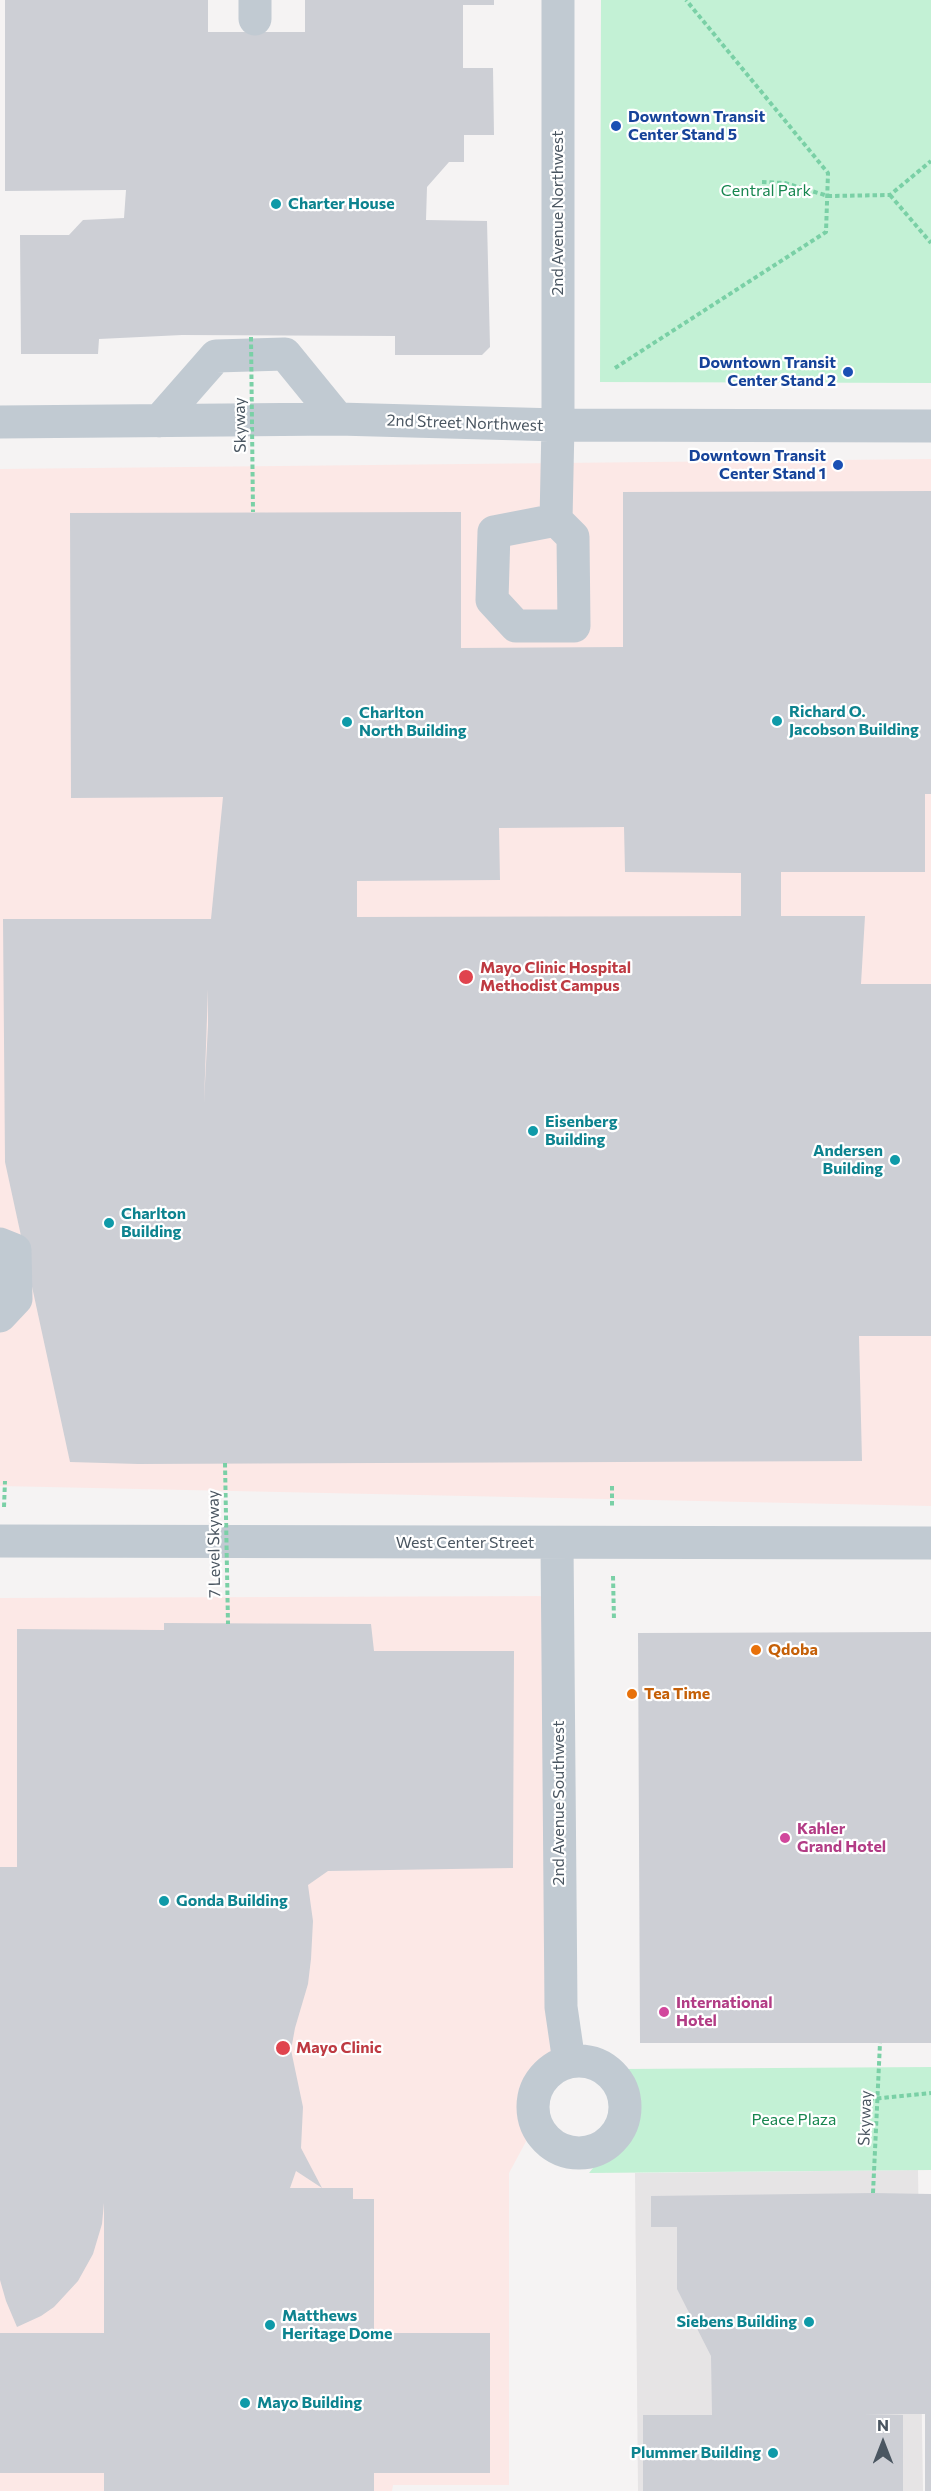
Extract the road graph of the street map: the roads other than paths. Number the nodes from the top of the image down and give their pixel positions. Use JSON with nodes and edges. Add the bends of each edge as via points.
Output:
{"nodes":[{"id":1,"x":558,"y":0,"type":"edge"},
{"id":2,"x":339,"y":419,"type":"junction"},
{"id":3,"x":159,"y":420,"type":"junction"},
{"id":4,"x":0,"y":422,"type":"edge"},
{"id":5,"x":558,"y":425,"type":"junction"},
{"id":6,"x":931,"y":426,"type":"edge"},
{"id":7,"x":556,"y":520,"type":"dead end"},
{"id":8,"x":0,"y":1244,"type":"edge"},
{"id":9,"x":0,"y":1316,"type":"edge"},
{"id":10,"x":0,"y":1542,"type":"edge"},
{"id":11,"x":557,"y":1543,"type":"junction"},
{"id":12,"x":931,"y":1543,"type":"edge"},
{"id":13,"x":569,"y":2062,"type":"dead end"}],
"edges":[{"from":1,"to":5,"type":"street","name":"2nd Avenue Northwest"},
{"from":2,"to":3,"type":"street","name":"2nd Street Northwest"},
{"from":2,"to":3,"type":"street","via":[[285,354],[216,356]]},
{"from":2,"to":5,"type":"street","name":"2nd Street Northwest"},
{"from":3,"to":4,"type":"street","name":"2nd Street Northwest"},
{"from":5,"to":6,"type":"street","name":"2nd Street Northwest"},
{"from":5,"to":7,"type":"street","name":"2nd Avenue Northwest"},
{"from":8,"to":9,"type":"street","via":[[15,1250],[16,1299]]},
{"from":10,"to":11,"type":"street","name":"West Center Street"},
{"from":11,"to":12,"type":"street","name":"West Center Street"},
{"from":11,"to":13,"type":"street","name":"2nd Avenue Southwest","via":[[561,2007]]}]}
